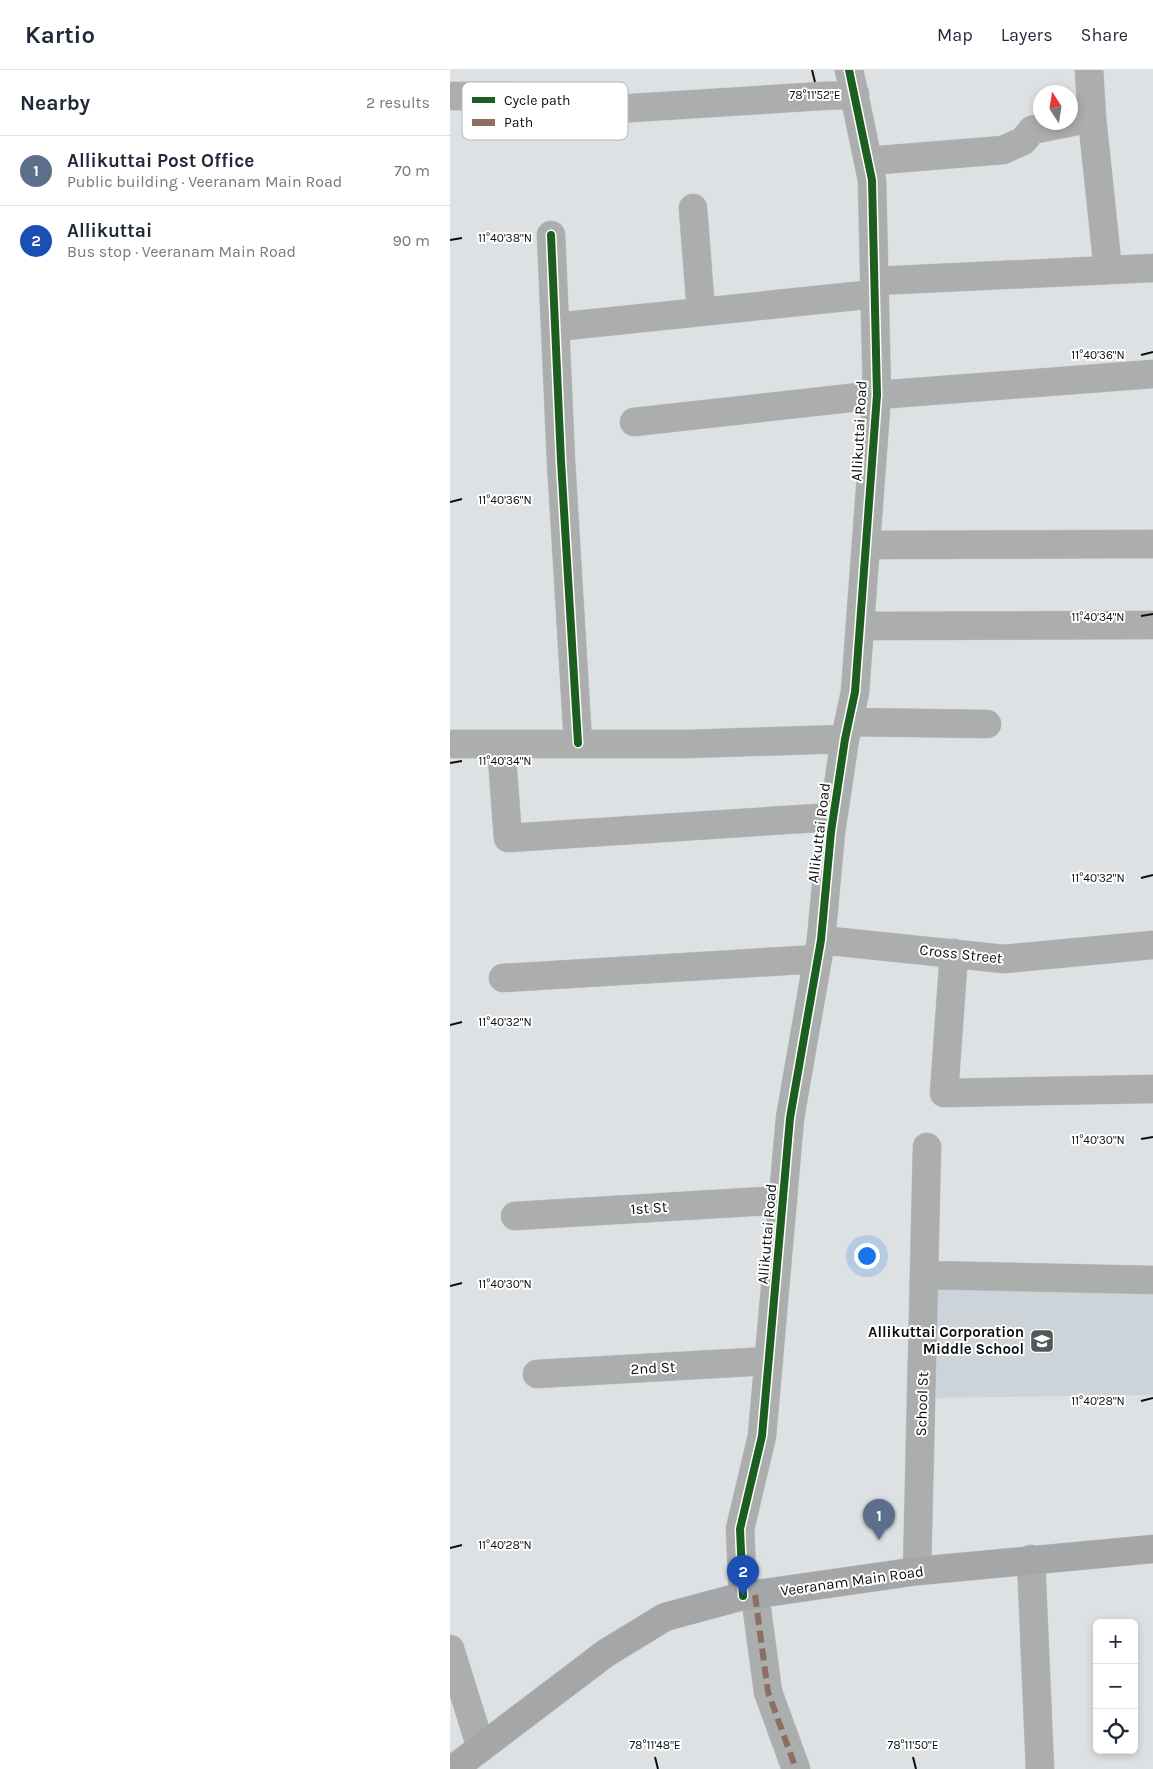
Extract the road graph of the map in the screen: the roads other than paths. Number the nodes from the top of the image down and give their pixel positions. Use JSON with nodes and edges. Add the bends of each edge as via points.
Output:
{"nodes":[{"id":1,"x":1089,"y":70,"type":"edge"},
{"id":2,"x":852,"y":82,"type":"edge"},
{"id":3,"x":628,"y":106,"type":"edge"},
{"id":4,"x":1092,"y":118,"type":"junction"},
{"id":5,"x":868,"y":160,"type":"junction"},
{"id":6,"x":693,"y":208,"type":"dead end"},
{"id":7,"x":552,"y":235,"type":"dead end"},
{"id":8,"x":1153,"y":268,"type":"edge"},
{"id":9,"x":1108,"y":270,"type":"junction"},
{"id":10,"x":875,"y":288,"type":"junction"},
{"id":11,"x":701,"y":312,"type":"junction"},
{"id":12,"x":556,"y":327,"type":"junction"},
{"id":13,"x":1153,"y":374,"type":"edge"},
{"id":14,"x":877,"y":395,"type":"junction"},
{"id":15,"x":634,"y":422,"type":"dead end"},
{"id":16,"x":866,"y":544,"type":"junction"},
{"id":17,"x":1153,"y":544,"type":"edge"},
{"id":18,"x":1152,"y":625,"type":"edge"},
{"id":19,"x":860,"y":626,"type":"junction"},
{"id":20,"x":987,"y":724,"type":"dead end"},
{"id":21,"x":847,"y":730,"type":"junction"},
{"id":22,"x":578,"y":743,"type":"junction"},
{"id":23,"x":450,"y":744,"type":"edge"},
{"id":24,"x":500,"y":744,"type":"junction"},
{"id":25,"x":833,"y":817,"type":"junction"},
{"id":26,"x":1153,"y":945,"type":"edge"},
{"id":27,"x":820,"y":949,"type":"junction"},
{"id":28,"x":954,"y":953,"type":"junction"},
{"id":29,"x":503,"y":978,"type":"dead end"},
{"id":30,"x":1153,"y":1089,"type":"edge"},
{"id":31,"x":927,"y":1148,"type":"dead end"},
{"id":32,"x":783,"y":1200,"type":"junction"},
{"id":33,"x":515,"y":1216,"type":"dead end"},
{"id":34,"x":925,"y":1276,"type":"junction"},
{"id":35,"x":1153,"y":1280,"type":"edge"},
{"id":36,"x":770,"y":1361,"type":"junction"},
{"id":37,"x":537,"y":1374,"type":"dead end"},
{"id":38,"x":1153,"y":1549,"type":"edge"},
{"id":39,"x":1031,"y":1559,"type":"junction"},
{"id":40,"x":917,"y":1571,"type":"junction"},
{"id":41,"x":749,"y":1596,"type":"junction"},
{"id":42,"x":450,"y":1649,"type":"edge"},
{"id":43,"x":482,"y":1748,"type":"junction"},
{"id":44,"x":453,"y":1769,"type":"edge"},
{"id":45,"x":796,"y":1769,"type":"edge"},
{"id":46,"x":1040,"y":1769,"type":"edge"}],
"edges":[{"from":1,"to":4,"type":"street"},
{"from":2,"to":3,"type":"street"},
{"from":2,"to":5,"type":"street","name":"Allikuttai Road"},
{"from":4,"to":5,"type":"street","via":[[1032,130],[1023,141],[1003,150]]},
{"from":4,"to":9,"type":"street"},
{"from":5,"to":10,"type":"street","name":"Allikuttai Road","via":[[872,180]]},
{"from":6,"to":11,"type":"street"},
{"from":7,"to":12,"type":"street"},
{"from":8,"to":9,"type":"street"},
{"from":9,"to":10,"type":"street"},
{"from":10,"to":11,"type":"street"},
{"from":10,"to":14,"type":"street","name":"Allikuttai Road"},
{"from":11,"to":12,"type":"street"},
{"from":12,"to":22,"type":"street"},
{"from":13,"to":14,"type":"street"},
{"from":14,"to":15,"type":"street"},
{"from":14,"to":16,"type":"street","name":"Allikuttai Road"},
{"from":16,"to":17,"type":"street"},
{"from":16,"to":19,"type":"street","name":"Allikuttai Road"},
{"from":18,"to":19,"type":"street"},
{"from":19,"to":21,"type":"street","name":"Allikuttai Road","via":[[856,692]]},
{"from":20,"to":21,"type":"street"},
{"from":21,"to":22,"type":"street","via":[[687,744]]},
{"from":21,"to":25,"type":"street","name":"Allikuttai Road"},
{"from":22,"to":24,"type":"street"},
{"from":23,"to":24,"type":"street"},
{"from":24,"to":25,"type":"street","via":[[508,838]]},
{"from":25,"to":27,"type":"street","name":"Allikuttai Road"},
{"from":26,"to":28,"type":"street","name":"Cross Street","via":[[1034,958],[1004,959]]},
{"from":27,"to":28,"type":"street","name":"Cross Street"},
{"from":27,"to":29,"type":"street","name":"Cross Street"},
{"from":27,"to":32,"type":"street","name":"Allikuttai Road","via":[[790,1118]]},
{"from":28,"to":30,"type":"street","via":[[944,1093]]},
{"from":31,"to":34,"type":"street","name":"School St"},
{"from":32,"to":33,"type":"street","name":"1st St"},
{"from":32,"to":36,"type":"street","name":"Allikuttai Road"},
{"from":34,"to":35,"type":"street"},
{"from":34,"to":40,"type":"street","name":"School St"},
{"from":36,"to":37,"type":"street","name":"2nd St"},
{"from":36,"to":41,"type":"street","name":"Allikuttai Road","via":[[762,1436],[740,1529]]},
{"from":38,"to":39,"type":"main road","name":"Veeranam Main Road"},
{"from":39,"to":40,"type":"main road","name":"Veeranam Main Road"},
{"from":39,"to":46,"type":"street"},
{"from":40,"to":41,"type":"main road","name":"Veeranam Main Road"},
{"from":41,"to":43,"type":"main road","name":"Veeranam Main Road","via":[[665,1617],[606,1652]]},
{"from":41,"to":45,"type":"street","name":"Allikuttai Road","via":[[768,1692]]},
{"from":42,"to":43,"type":"street"},
{"from":43,"to":44,"type":"main road","name":"Veeranam Main Road"}]}
